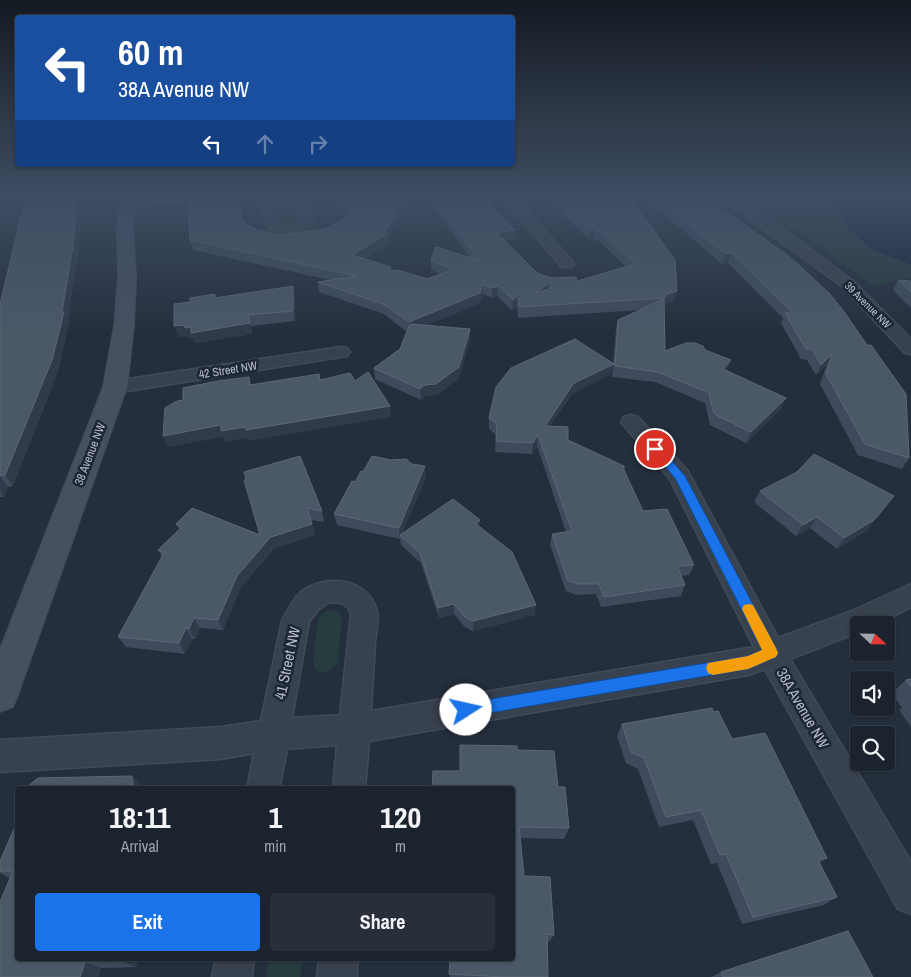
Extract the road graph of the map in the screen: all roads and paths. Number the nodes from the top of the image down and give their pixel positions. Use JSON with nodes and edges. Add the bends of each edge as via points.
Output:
{"nodes":[{"id":1,"x":126,"y":241,"type":"edge"},
{"id":2,"x":546,"y":241,"type":"edge"},
{"id":3,"x":789,"y":241,"type":"edge"},
{"id":4,"x":567,"y":264,"type":"dead end"},
{"id":5,"x":911,"y":349,"type":"edge"},
{"id":6,"x":341,"y":352,"type":"dead end"},
{"id":7,"x":115,"y":387,"type":"junction"},
{"id":8,"x":631,"y":422,"type":"dead end"},
{"id":9,"x":911,"y":595,"type":"edge"},
{"id":10,"x":771,"y":653,"type":"junction"},
{"id":11,"x":0,"y":695,"type":"edge"},
{"id":12,"x":353,"y":729,"type":"junction"},
{"id":13,"x":272,"y":735,"type":"junction"},
{"id":14,"x":0,"y":756,"type":"edge"},
{"id":15,"x":264,"y":786,"type":"edge"},
{"id":16,"x":349,"y":786,"type":"edge"},
{"id":17,"x":911,"y":896,"type":"edge"},
{"id":18,"x":235,"y":961,"type":"edge"},
{"id":19,"x":338,"y":961,"type":"edge"},
{"id":20,"x":232,"y":977,"type":"edge"},
{"id":21,"x":337,"y":977,"type":"edge"}],
"edges":[{"from":1,"to":7,"type":"street","name":"38 Avenue NW","via":[[124,326]]},
{"from":2,"to":4,"type":"street"},
{"from":3,"to":5,"type":"street","name":"39 Avenue NW","via":[[848,284]]},
{"from":6,"to":7,"type":"street","name":"42 Street NW"},
{"from":7,"to":11,"type":"street","name":"38 Avenue NW"},
{"from":8,"to":10,"type":"street","name":"38A Avenue NW","via":[[679,476]]},
{"from":9,"to":10,"type":"street","via":[[862,619]]},
{"from":10,"to":12,"type":"street","via":[[748,662]]},
{"from":10,"to":17,"type":"street","name":"38A Avenue NW"},
{"from":12,"to":13,"type":"street"},
{"from":12,"to":13,"type":"street","name":"41 Street NW","via":[[364,614],[360,601],[334,591],[324,592],[308,602],[296,621]]},
{"from":12,"to":16,"type":"street","name":"41 Street NW"},
{"from":13,"to":14,"type":"street","via":[[222,743]]},
{"from":13,"to":15,"type":"street","name":"41 Street NW"},
{"from":18,"to":20,"type":"street"},
{"from":19,"to":21,"type":"street"}]}
